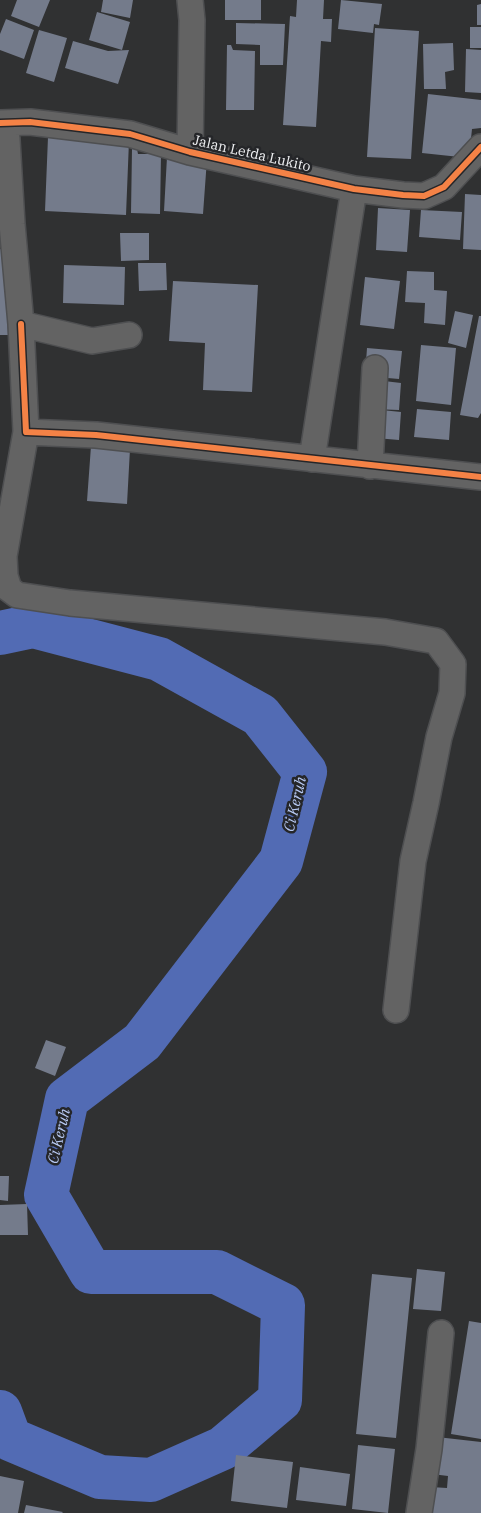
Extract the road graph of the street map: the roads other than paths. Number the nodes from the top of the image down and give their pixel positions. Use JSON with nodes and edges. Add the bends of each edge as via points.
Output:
{"nodes":[{"id":1,"x":190,"y":0,"type":"edge"},
{"id":2,"x":3,"y":123,"type":"edge"},
{"id":3,"x":481,"y":147,"type":"edge"},
{"id":4,"x":190,"y":152,"type":"junction"},
{"id":5,"x":354,"y":189,"type":"junction"},
{"id":6,"x":22,"y":324,"type":"junction"},
{"id":7,"x":129,"y":335,"type":"dead end"},
{"id":8,"x":375,"y":368,"type":"dead end"},
{"id":9,"x":26,"y":432,"type":"junction"},
{"id":10,"x":312,"y":459,"type":"junction"},
{"id":11,"x":370,"y":466,"type":"junction"},
{"id":12,"x":481,"y":477,"type":"edge"},
{"id":13,"x":396,"y":1010,"type":"dead end"},
{"id":14,"x":441,"y":1333,"type":"dead end"},
{"id":15,"x":418,"y":1513,"type":"edge"}],
"edges":[{"from":1,"to":4,"type":"street"},
{"from":2,"to":4,"type":"street","name":"Jalan Letda Lukito","via":[[30,122],[130,134]]},
{"from":2,"to":6,"type":"street"},
{"from":3,"to":5,"type":"street","name":"Jalan Letda Lukito","via":[[444,187],[424,196]]},
{"from":4,"to":5,"type":"street","name":"Jalan Letda Lukito"},
{"from":5,"to":10,"type":"street"},
{"from":6,"to":7,"type":"street","via":[[92,341]]},
{"from":6,"to":9,"type":"street"},
{"from":8,"to":11,"type":"street"},
{"from":9,"to":10,"type":"street","via":[[96,435]]},
{"from":9,"to":13,"type":"street","via":[[4,556],[9,589],[17,595],[70,603],[386,632],[436,641],[453,664],[452,693],[439,737],[413,860]]},
{"from":10,"to":11,"type":"street"},
{"from":11,"to":12,"type":"street"},
{"from":14,"to":15,"type":"street","via":[[429,1449]]}]}
